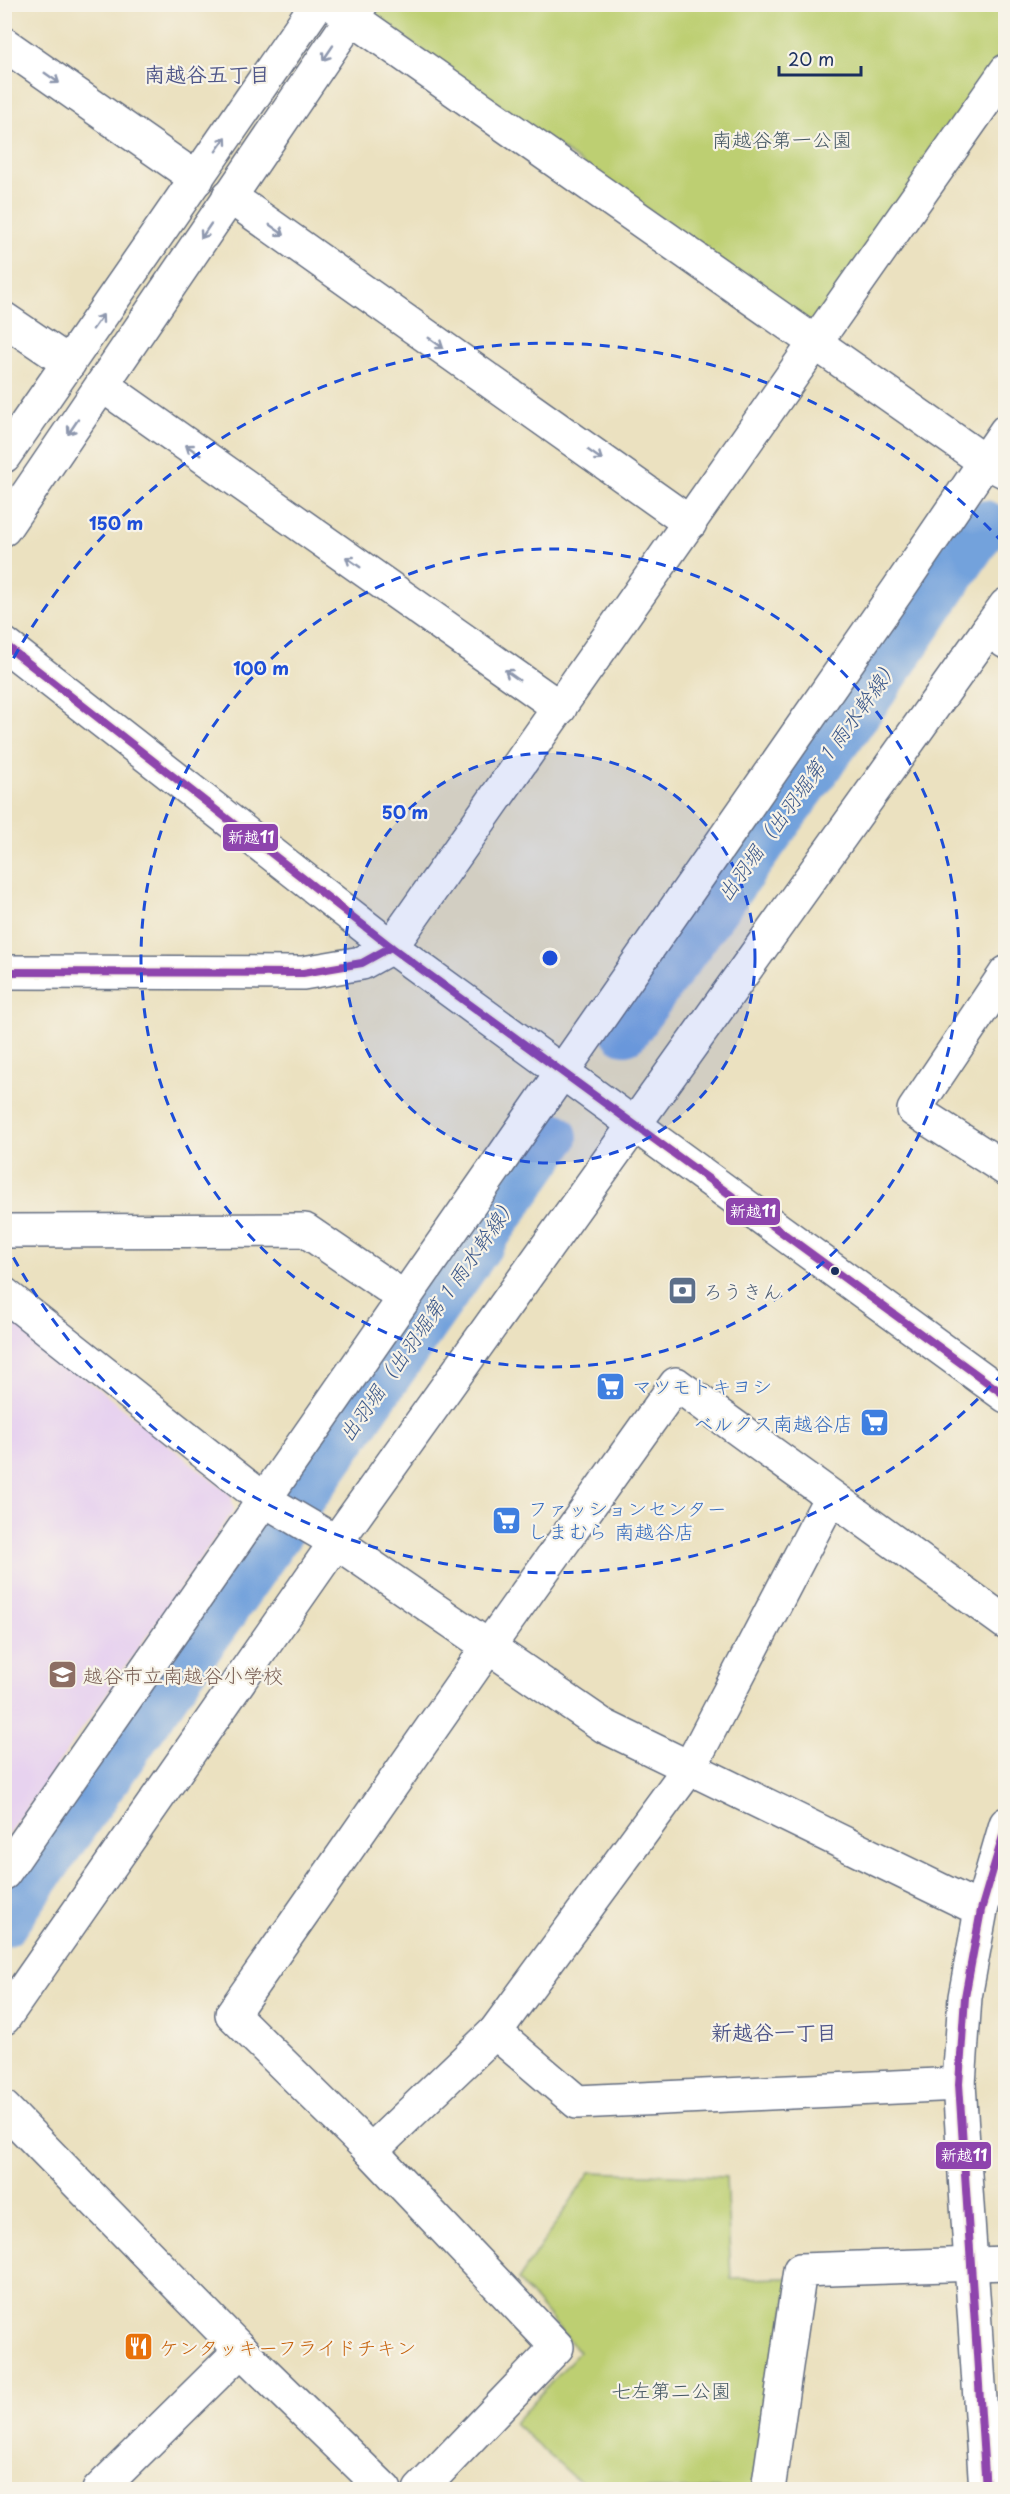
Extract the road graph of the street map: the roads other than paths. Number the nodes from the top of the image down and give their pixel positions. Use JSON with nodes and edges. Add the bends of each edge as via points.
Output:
{"nodes":[{"id":1,"x":317,"y":4,"type":"edge"},
{"id":2,"x":348,"y":9,"type":"edge"},
{"id":3,"x":4,"y":44,"type":"edge"},
{"id":4,"x":1005,"y":71,"type":"edge"},
{"id":5,"x":197,"y":179,"type":"junction"},
{"id":6,"x":229,"y":196,"type":"junction"},
{"id":7,"x":4,"y":319,"type":"edge"},
{"id":8,"x":815,"y":343,"type":"junction"},
{"id":9,"x":69,"y":363,"type":"junction"},
{"id":10,"x":102,"y":385,"type":"junction"},
{"id":11,"x":1005,"y":431,"type":"edge"},
{"id":12,"x":4,"y":456,"type":"edge"},
{"id":13,"x":995,"y":466,"type":"edge"},
{"id":14,"x":690,"y":522,"type":"junction"},
{"id":15,"x":4,"y":529,"type":"edge"},
{"id":16,"x":1000,"y":626,"type":"edge"},
{"id":17,"x":4,"y":644,"type":"edge"},
{"id":18,"x":560,"y":708,"type":"junction"},
{"id":19,"x":391,"y":946,"type":"junction"},
{"id":20,"x":4,"y":972,"type":"edge"},
{"id":21,"x":1005,"y":974,"type":"edge"},
{"id":22,"x":562,"y":1072,"type":"junction"},
{"id":23,"x":634,"y":1125,"type":"junction"},
{"id":24,"x":1005,"y":1169,"type":"edge"},
{"id":25,"x":4,"y":1231,"type":"edge"},
{"id":26,"x":4,"y":1294,"type":"edge"},
{"id":27,"x":403,"y":1298,"type":"junction"},
{"id":28,"x":1005,"y":1396,"type":"edge"},
{"id":29,"x":831,"y":1497,"type":"junction"},
{"id":30,"x":263,"y":1499,"type":"junction"},
{"id":31,"x":336,"y":1542,"type":"junction"},
{"id":32,"x":1005,"y":1623,"type":"edge"},
{"id":33,"x":489,"y":1646,"type":"junction"},
{"id":34,"x":690,"y":1767,"type":"junction"},
{"id":35,"x":1005,"y":1824,"type":"edge"},
{"id":36,"x":4,"y":1873,"type":"edge"},
{"id":37,"x":981,"y":1910,"type":"junction"},
{"id":38,"x":4,"y":2018,"type":"edge"},
{"id":39,"x":495,"y":2032,"type":"junction"},
{"id":40,"x":959,"y":2084,"type":"junction"},
{"id":41,"x":4,"y":2108,"type":"edge"},
{"id":42,"x":371,"y":2151,"type":"junction"},
{"id":43,"x":1005,"y":2263,"type":"edge"},
{"id":44,"x":971,"y":2265,"type":"junction"},
{"id":45,"x":241,"y":2350,"type":"junction"},
{"id":46,"x":99,"y":2490,"type":"edge"},
{"id":47,"x":385,"y":2490,"type":"edge"},
{"id":48,"x":420,"y":2490,"type":"edge"},
{"id":49,"x":768,"y":2490,"type":"edge"},
{"id":50,"x":986,"y":2490,"type":"edge"}],
"edges":[{"from":5,"to":1,"type":"street","one_way":true},
{"from":2,"to":6,"type":"street","one_way":true},
{"from":2,"to":8,"type":"street"},
{"from":3,"to":5,"type":"street","one_way":true},
{"from":4,"to":8,"type":"street"},
{"from":9,"to":5,"type":"street","one_way":true},
{"from":6,"to":10,"type":"street","one_way":true},
{"from":6,"to":14,"type":"street","one_way":true},
{"from":7,"to":9,"type":"street"},
{"from":8,"to":13,"type":"street"},
{"from":8,"to":14,"type":"street"},
{"from":9,"to":12,"type":"street"},
{"from":10,"to":15,"type":"street","one_way":true},
{"from":18,"to":10,"type":"street","one_way":true},
{"from":11,"to":13,"type":"street"},
{"from":13,"to":22,"type":"street"},
{"from":14,"to":18,"type":"street"},
{"from":16,"to":23,"type":"street"},
{"from":17,"to":19,"type":"street"},
{"from":18,"to":19,"type":"street"},
{"from":19,"to":20,"type":"street","via":[[362,963],[303,973]]},
{"from":19,"to":22,"type":"street"},
{"from":21,"to":24,"type":"street","via":[[914,1110]]},
{"from":22,"to":23,"type":"street"},
{"from":22,"to":27,"type":"street"},
{"from":23,"to":28,"type":"street"},
{"from":23,"to":31,"type":"street"},
{"from":25,"to":27,"type":"street","via":[[305,1230]]},
{"from":26,"to":30,"type":"street"},
{"from":27,"to":30,"type":"street"},
{"from":29,"to":32,"type":"street"},
{"from":29,"to":33,"type":"street","via":[[676,1384]]},
{"from":29,"to":34,"type":"street"},
{"from":30,"to":31,"type":"street"},
{"from":30,"to":36,"type":"street"},
{"from":31,"to":33,"type":"street"},
{"from":31,"to":38,"type":"street"},
{"from":33,"to":34,"type":"street","via":[[603,1726]]},
{"from":33,"to":42,"type":"street","via":[[232,2014]]},
{"from":34,"to":37,"type":"street"},
{"from":34,"to":39,"type":"street"},
{"from":35,"to":37,"type":"street"},
{"from":37,"to":40,"type":"street","via":[[965,1997]]},
{"from":39,"to":40,"type":"street","via":[[577,2102]]},
{"from":39,"to":42,"type":"street"},
{"from":40,"to":44,"type":"street"},
{"from":41,"to":45,"type":"street"},
{"from":42,"to":48,"type":"street","via":[[557,2347]]},
{"from":43,"to":44,"type":"street"},
{"from":44,"to":49,"type":"street","via":[[800,2270]]},
{"from":44,"to":50,"type":"street"},
{"from":45,"to":46,"type":"street"},
{"from":45,"to":47,"type":"street"}]}
